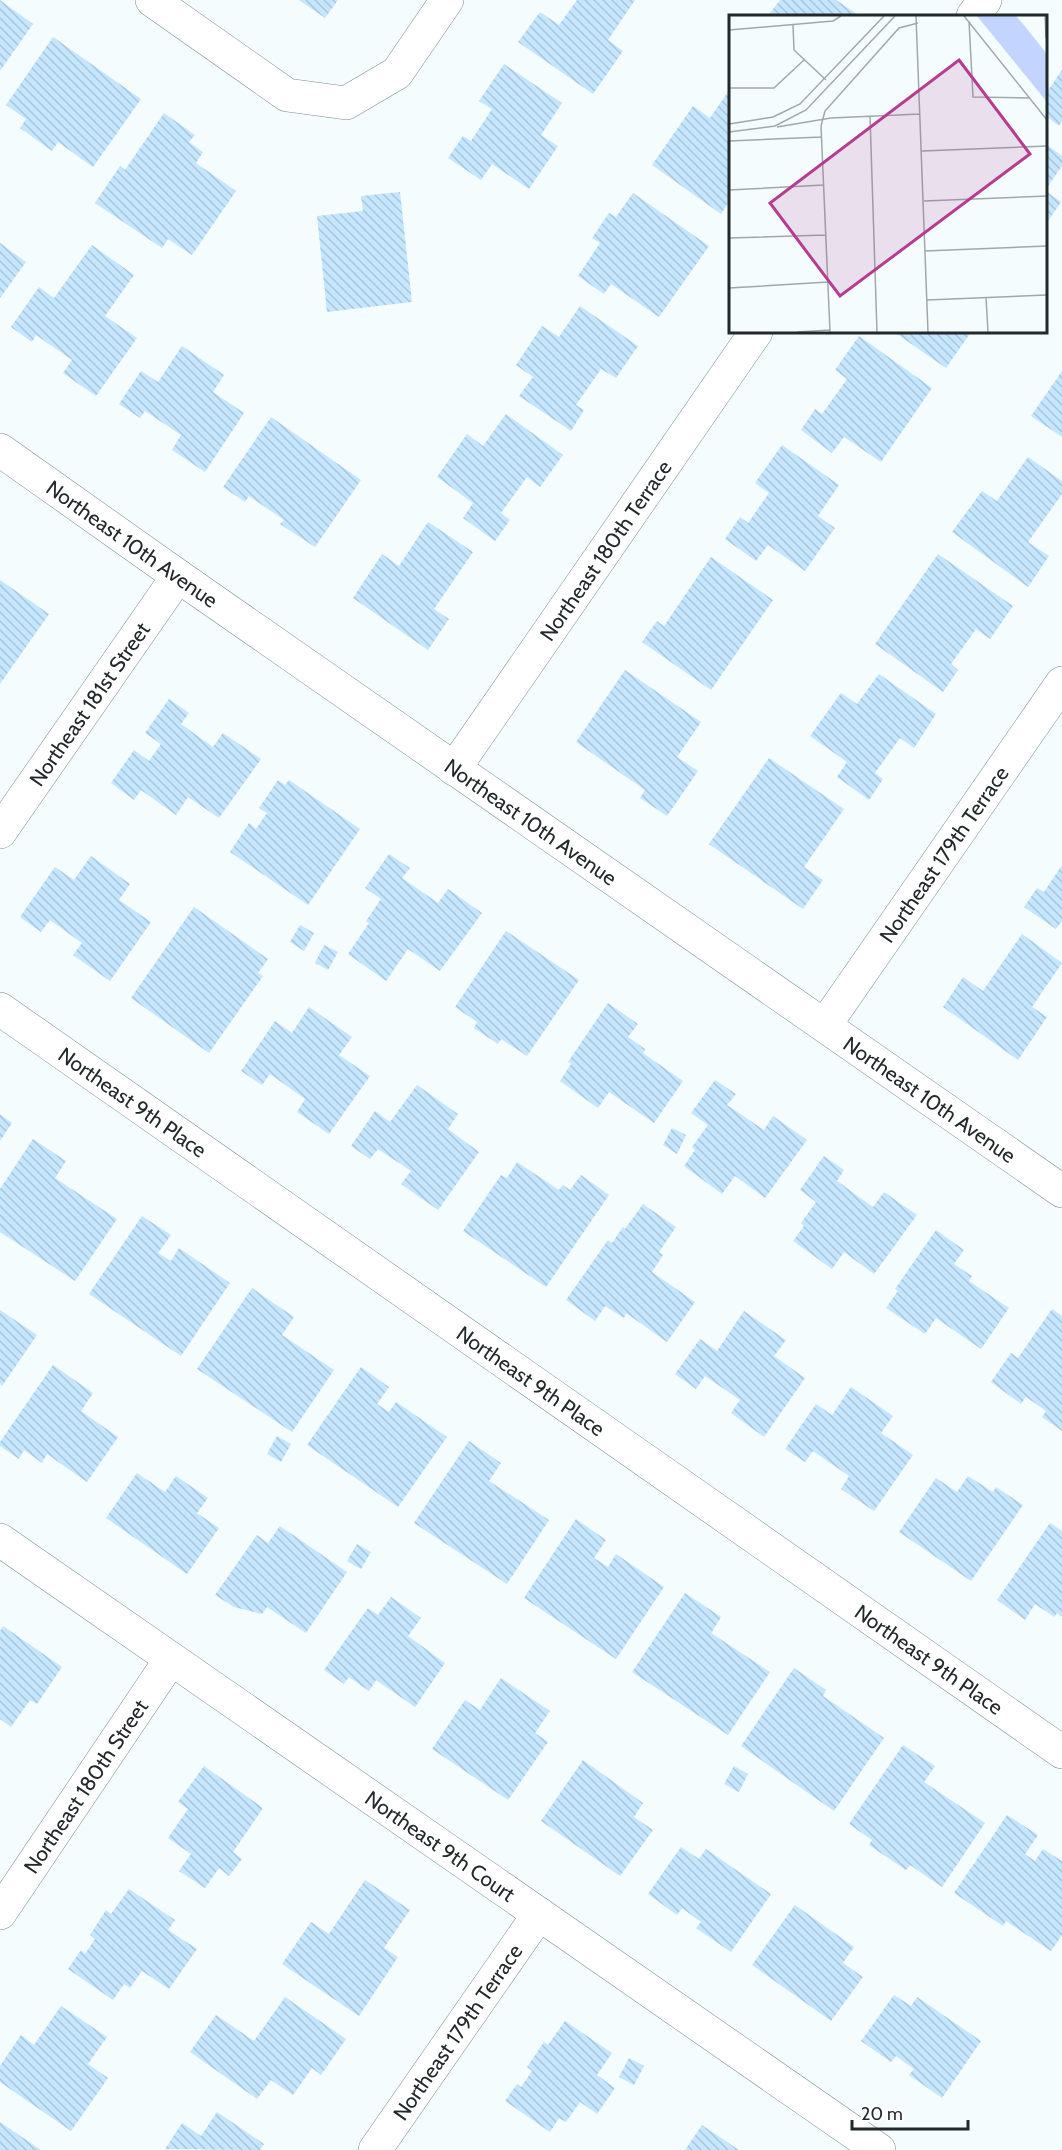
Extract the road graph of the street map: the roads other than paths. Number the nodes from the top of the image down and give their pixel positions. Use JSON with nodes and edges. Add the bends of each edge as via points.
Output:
{"nodes":[{"id":1,"x":152,"y":0,"type":"edge"},
{"id":2,"x":447,"y":0,"type":"edge"},
{"id":3,"x":985,"y":0,"type":"edge"},
{"id":4,"x":974,"y":15,"type":"edge"},
{"id":5,"x":755,"y":333,"type":"edge"},
{"id":6,"x":0,"y":450,"type":"edge"},
{"id":7,"x":178,"y":576,"type":"junction"},
{"id":8,"x":1062,"y":683,"type":"edge"},
{"id":9,"x":454,"y":769,"type":"junction"},
{"id":10,"x":0,"y":832,"type":"edge"},
{"id":11,"x":0,"y":1009,"type":"edge"},
{"id":12,"x":825,"y":1025,"type":"junction"},
{"id":13,"x":1062,"y":1191,"type":"edge"},
{"id":14,"x":0,"y":1540,"type":"edge"},
{"id":15,"x":171,"y":1659,"type":"junction"},
{"id":16,"x":1062,"y":1752,"type":"edge"},
{"id":17,"x":0,"y":1913,"type":"edge"},
{"id":18,"x":539,"y":1914,"type":"junction"},
{"id":19,"x":375,"y":2150,"type":"edge"},
{"id":20,"x":879,"y":2150,"type":"edge"}],
"edges":[{"from":1,"to":2,"type":"street","via":[[287,95],[346,103],[397,73]]},
{"from":3,"to":4,"type":"street"},
{"from":5,"to":9,"type":"street","name":"Northeast 180th Terrace"},
{"from":6,"to":7,"type":"street","name":"Northeast 10th Avenue"},
{"from":7,"to":9,"type":"street","name":"Northeast 10th Avenue"},
{"from":7,"to":10,"type":"street","name":"Northeast 181st Street"},
{"from":8,"to":12,"type":"street","name":"Northeast 179th Terrace"},
{"from":9,"to":12,"type":"street","name":"Northeast 10th Avenue"},
{"from":11,"to":16,"type":"street","name":"Northeast 9th Place"},
{"from":12,"to":13,"type":"street","name":"Northeast 10th Avenue"},
{"from":14,"to":15,"type":"street","name":"Northeast 9th Court"},
{"from":15,"to":17,"type":"street","name":"Northeast 180th Street"},
{"from":15,"to":18,"type":"street","name":"Northeast 9th Court"},
{"from":18,"to":19,"type":"street","name":"Northeast 179th Terrace"},
{"from":18,"to":20,"type":"street","name":"Northeast 9th Court"}]}
